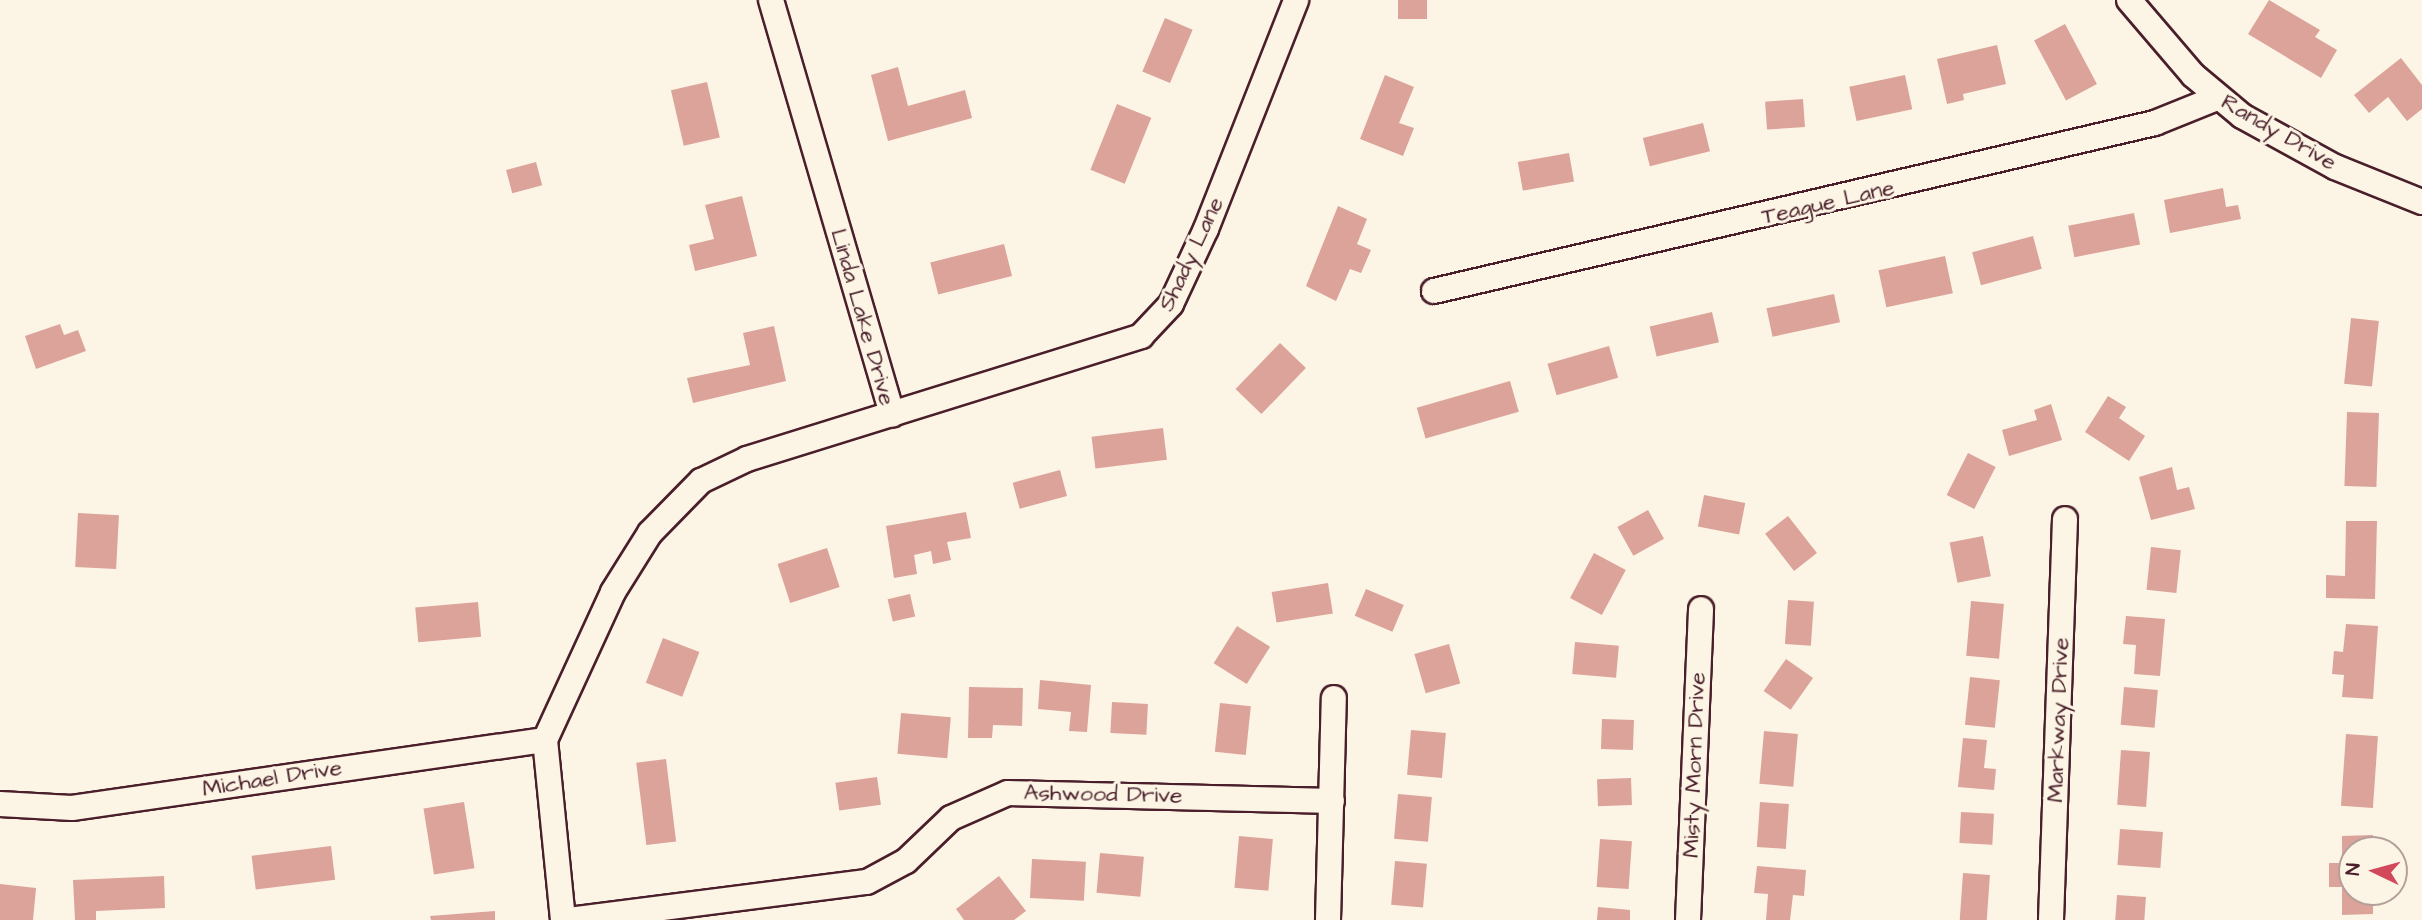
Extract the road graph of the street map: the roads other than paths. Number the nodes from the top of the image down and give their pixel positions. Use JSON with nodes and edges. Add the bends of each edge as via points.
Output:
{"nodes":[{"id":1,"x":771,"y":0,"type":"edge"},
{"id":2,"x":1296,"y":0,"type":"edge"},
{"id":3,"x":2129,"y":0,"type":"edge"},
{"id":4,"x":2217,"y":97,"type":"junction"},
{"id":5,"x":2422,"y":202,"type":"edge"},
{"id":6,"x":1434,"y":292,"type":"dead end"},
{"id":7,"x":892,"y":415,"type":"junction"},
{"id":8,"x":2065,"y":519,"type":"dead end"},
{"id":9,"x":1700,"y":609,"type":"dead end"},
{"id":10,"x":1334,"y":698,"type":"dead end"},
{"id":11,"x":545,"y":740,"type":"junction"},
{"id":12,"x":1332,"y":801,"type":"junction"},
{"id":13,"x":0,"y":804,"type":"edge"},
{"id":14,"x":563,"y":920,"type":"edge"},
{"id":15,"x":569,"y":920,"type":"edge"},
{"id":16,"x":1328,"y":920,"type":"edge"},
{"id":17,"x":1688,"y":920,"type":"edge"},
{"id":18,"x":2051,"y":920,"type":"edge"}],
"edges":[{"from":1,"to":7,"type":"street","name":"Linda Lake Drive"},
{"from":2,"to":7,"type":"street","name":"Shady Lane","via":[[1206,229],[1158,322],[1132,341],[1083,359]]},
{"from":3,"to":4,"type":"street","name":"Randy Drive"},
{"from":4,"to":5,"type":"street","name":"Randy Drive","via":[[2335,167]]},
{"from":4,"to":6,"type":"street","name":"Teague Lane","via":[[2142,126]]},
{"from":7,"to":11,"type":"street","name":"Linda Lake Drive","via":[[747,459],[711,475],[673,505],[613,592]]},
{"from":8,"to":18,"type":"street","name":"Markway Drive"},
{"from":9,"to":17,"type":"street","name":"Misty Morn Drive"},
{"from":10,"to":12,"type":"street"},
{"from":11,"to":13,"type":"street","name":"Michael Drive","via":[[72,808]]},
{"from":11,"to":14,"type":"street"},
{"from":12,"to":15,"type":"street","name":"Ashwood Drive","via":[[1008,793],[951,818],[906,861],[867,881]]},
{"from":12,"to":16,"type":"street"}]}
